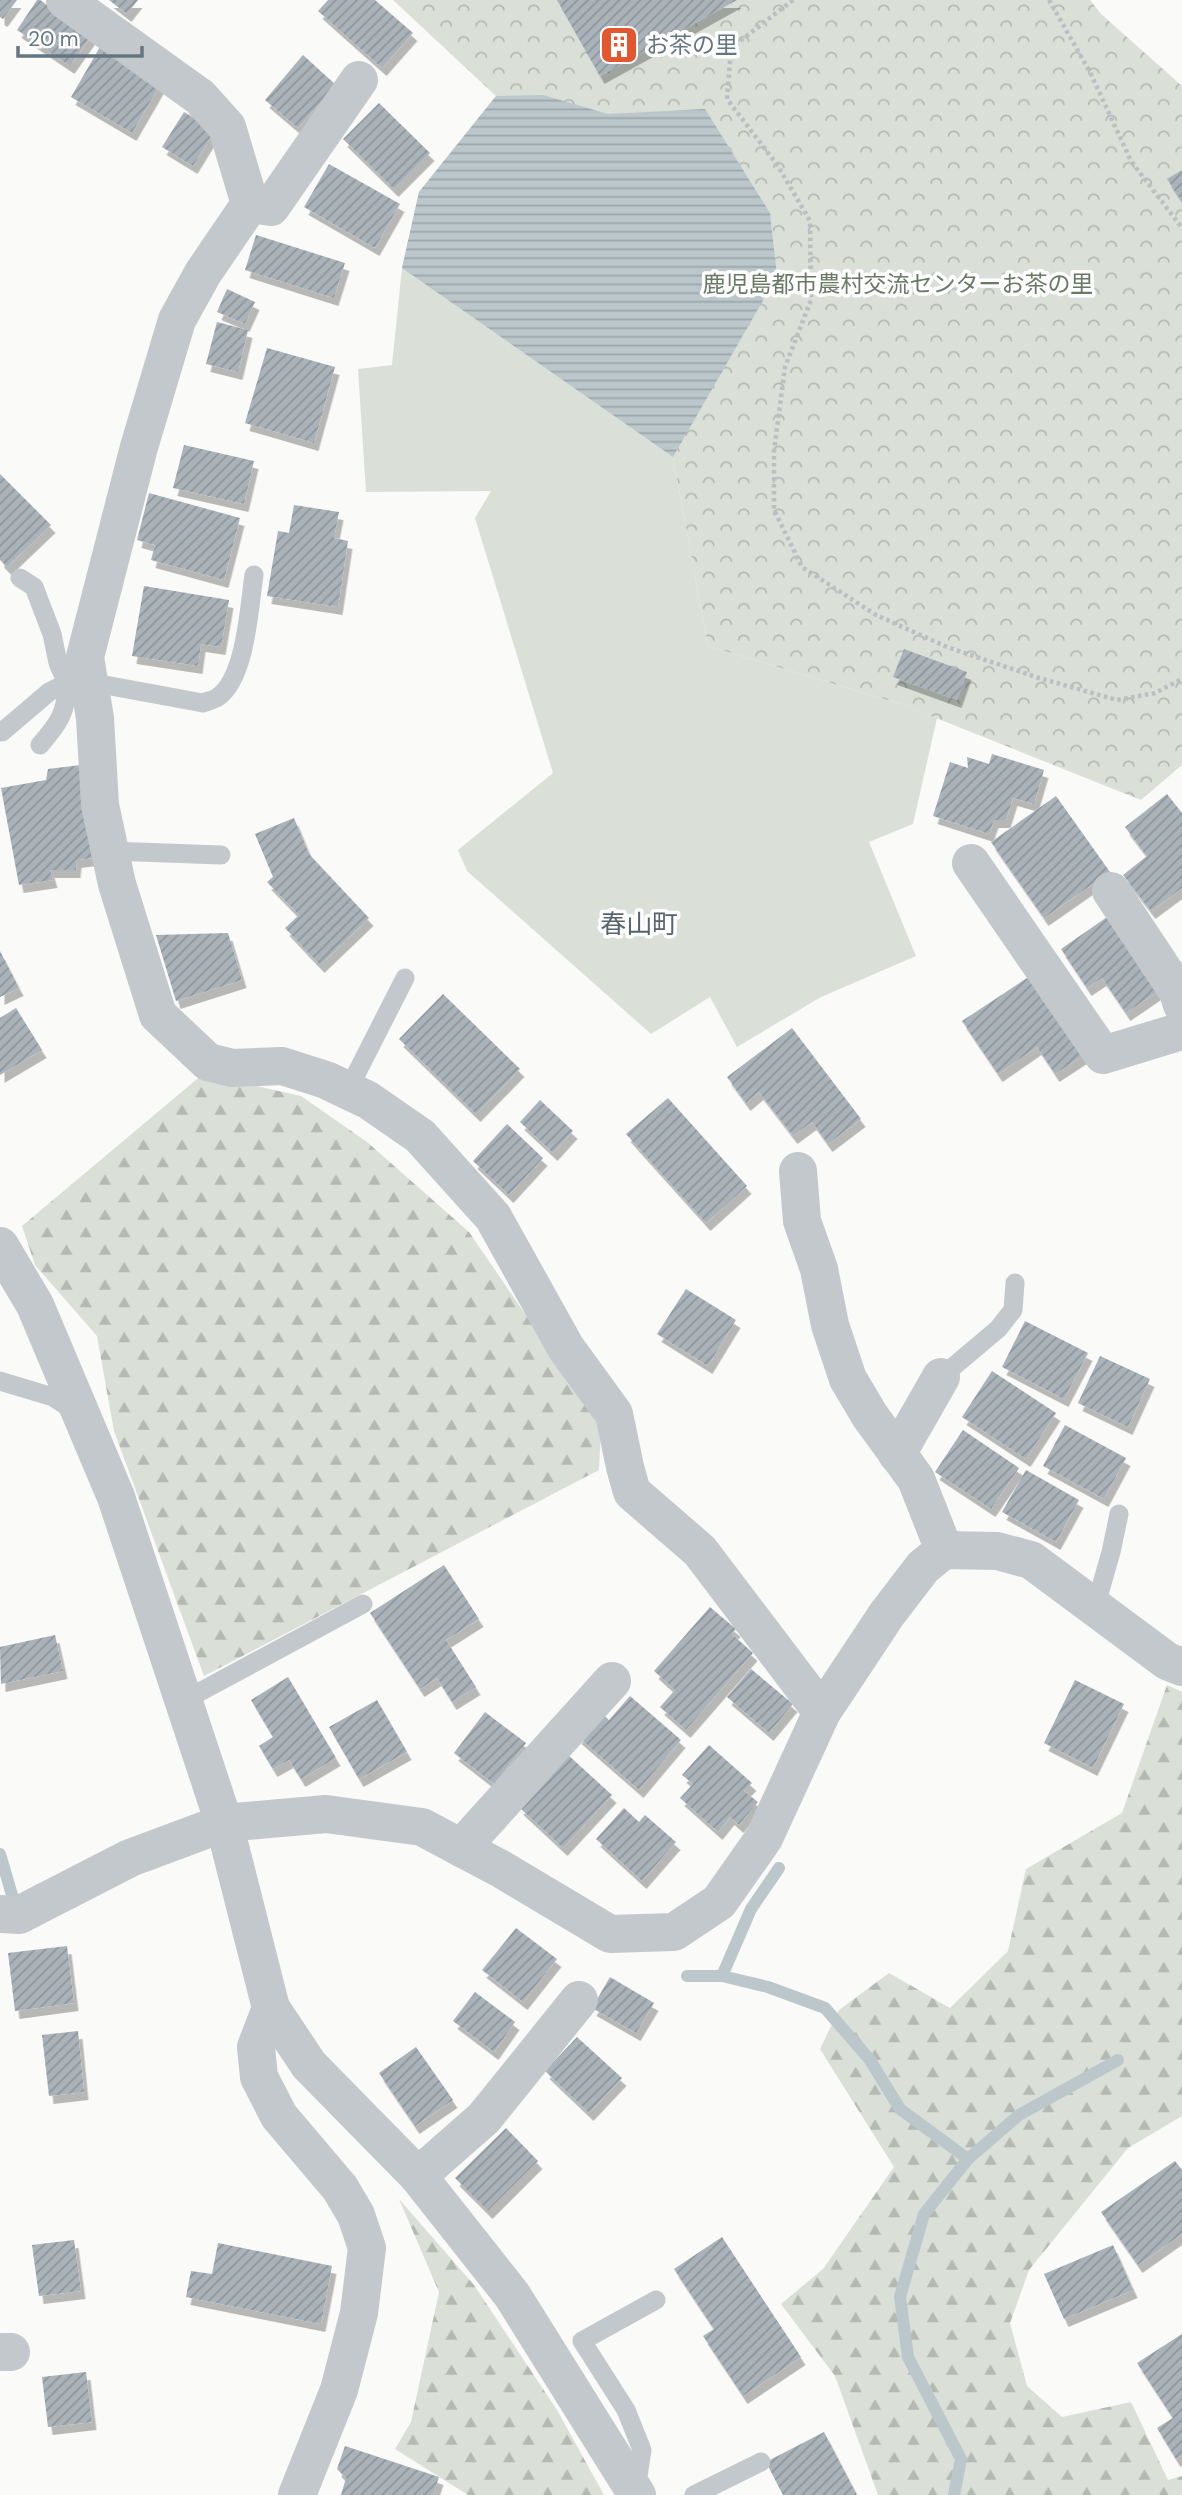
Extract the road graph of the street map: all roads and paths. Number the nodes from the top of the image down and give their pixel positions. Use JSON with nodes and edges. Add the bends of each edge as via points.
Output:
{"nodes":[{"id":1,"x":65,"y":0,"type":"edge"},
{"id":2,"x":793,"y":0,"type":"edge"},
{"id":3,"x":1049,"y":0,"type":"edge"},
{"id":4,"x":359,"y":80,"type":"dead end"},
{"id":5,"x":250,"y":204,"type":"junction"},
{"id":6,"x":1182,"y":228,"type":"edge"},
{"id":7,"x":254,"y":575,"type":"dead end"},
{"id":8,"x":20,"y":578,"type":"dead end"},
{"id":9,"x":1182,"y":679,"type":"edge"},
{"id":10,"x":78,"y":683,"type":"junction"},
{"id":11,"x":0,"y":730,"type":"edge"},
{"id":12,"x":40,"y":745,"type":"dead end"},
{"id":13,"x":110,"y":851,"type":"junction"},
{"id":14,"x":221,"y":855,"type":"dead end"},
{"id":15,"x":971,"y":863,"type":"dead end"},
{"id":16,"x":1111,"y":891,"type":"dead end"},
{"id":17,"x":405,"y":978,"type":"dead end"},
{"id":18,"x":1182,"y":1005,"type":"edge"},
{"id":19,"x":1182,"y":1031,"type":"edge"},
{"id":20,"x":348,"y":1090,"type":"junction"},
{"id":21,"x":798,"y":1171,"type":"dead end"},
{"id":22,"x":0,"y":1246,"type":"edge"},
{"id":23,"x":1015,"y":1283,"type":"dead end"},
{"id":24,"x":941,"y":1377,"type":"joint"},
{"id":25,"x":0,"y":1381,"type":"edge"},
{"id":26,"x":83,"y":1416,"type":"junction"},
{"id":27,"x":897,"y":1454,"type":"junction"},
{"id":28,"x":1119,"y":1514,"type":"dead end"},
{"id":29,"x":944,"y":1550,"type":"junction"},
{"id":30,"x":363,"y":1604,"type":"dead end"},
{"id":31,"x":1095,"y":1608,"type":"junction"},
{"id":32,"x":1182,"y":1667,"type":"edge"},
{"id":33,"x":612,"y":1681,"type":"dead end"},
{"id":34,"x":184,"y":1701,"type":"junction"},
{"id":35,"x":822,"y":1712,"type":"junction"},
{"id":36,"x":223,"y":1822,"type":"junction"},
{"id":37,"x":461,"y":1847,"type":"junction"},
{"id":38,"x":0,"y":1914,"type":"edge"},
{"id":39,"x":579,"y":2000,"type":"dead end"},
{"id":40,"x":271,"y":2008,"type":"junction"},
{"id":41,"x":418,"y":2176,"type":"junction"},
{"id":42,"x":656,"y":2300,"type":"dead end"},
{"id":43,"x":761,"y":2462,"type":"dead end"},
{"id":44,"x":636,"y":2494,"type":"edge"},
{"id":45,"x":297,"y":2495,"type":"edge"},
{"id":46,"x":694,"y":2495,"type":"edge"}],
"edges":[{"from":1,"to":5,"type":"street","via":[[200,97],[227,127]]},
{"from":2,"to":9,"type":"path","via":[[731,48],[727,99],[778,166],[810,221],[811,300],[785,367],[774,452],[774,510],[802,567],[876,615],[947,647],[1039,678],[1117,700],[1155,693]]},
{"from":3,"to":6,"type":"path","via":[[1090,72],[1130,161]]},
{"from":4,"to":5,"type":"street","via":[[271,207]]},
{"from":5,"to":10,"type":"street","via":[[177,320]]},
{"from":7,"to":10,"type":"lane","via":[[240,662],[218,698],[202,703]]},
{"from":8,"to":10,"type":"lane","via":[[34,587],[58,663]]},
{"from":10,"to":11,"type":"lane","via":[[49,692]]},
{"from":10,"to":12,"type":"lane","via":[[59,723]]},
{"from":10,"to":13,"type":"street","via":[[95,718],[100,805]]},
{"from":13,"to":14,"type":"lane"},
{"from":13,"to":20,"type":"street","via":[[158,1014],[208,1062],[232,1068],[282,1066]]},
{"from":15,"to":19,"type":"street","via":[[1103,1055]]},
{"from":16,"to":18,"type":"street"},
{"from":17,"to":20,"type":"lane"},
{"from":20,"to":35,"type":"street","via":[[420,1136],[493,1217],[566,1348],[614,1414],[632,1492],[700,1551]]},
{"from":21,"to":27,"type":"street","via":[[802,1221],[848,1380]]},
{"from":22,"to":26,"type":"street","via":[[35,1305]]},
{"from":23,"to":24,"type":"lane","via":[[1013,1310],[998,1329]]},
{"from":24,"to":27,"type":"street"},
{"from":25,"to":26,"type":"lane","via":[[53,1396]]},
{"from":26,"to":34,"type":"street","via":[[117,1497]]},
{"from":27,"to":29,"type":"street","via":[[916,1479]]},
{"from":28,"to":31,"type":"lane"},
{"from":29,"to":31,"type":"street","via":[[997,1551],[1031,1560]]},
{"from":29,"to":35,"type":"street","via":[[923,1567],[887,1614]]},
{"from":30,"to":34,"type":"lane"},
{"from":31,"to":32,"type":"street"},
{"from":33,"to":37,"type":"street"},
{"from":34,"to":36,"type":"street"},
{"from":35,"to":37,"type":"street","via":[[764,1838],[719,1902],[674,1932],[610,1934]]},
{"from":36,"to":37,"type":"street","via":[[326,1814],[422,1827]]},
{"from":36,"to":38,"type":"street","via":[[130,1858],[19,1915]]},
{"from":36,"to":40,"type":"street"},
{"from":39,"to":41,"type":"street","via":[[484,2118]]},
{"from":40,"to":41,"type":"street","via":[[309,2065]]},
{"from":40,"to":45,"type":"street","via":[[256,2047],[259,2077],[279,2116],[340,2188],[367,2248],[359,2313],[339,2390]]},
{"from":41,"to":44,"type":"street","via":[[512,2295]]},
{"from":42,"to":44,"type":"lane","via":[[583,2341],[626,2410],[642,2450]]},
{"from":43,"to":46,"type":"lane"}]}
